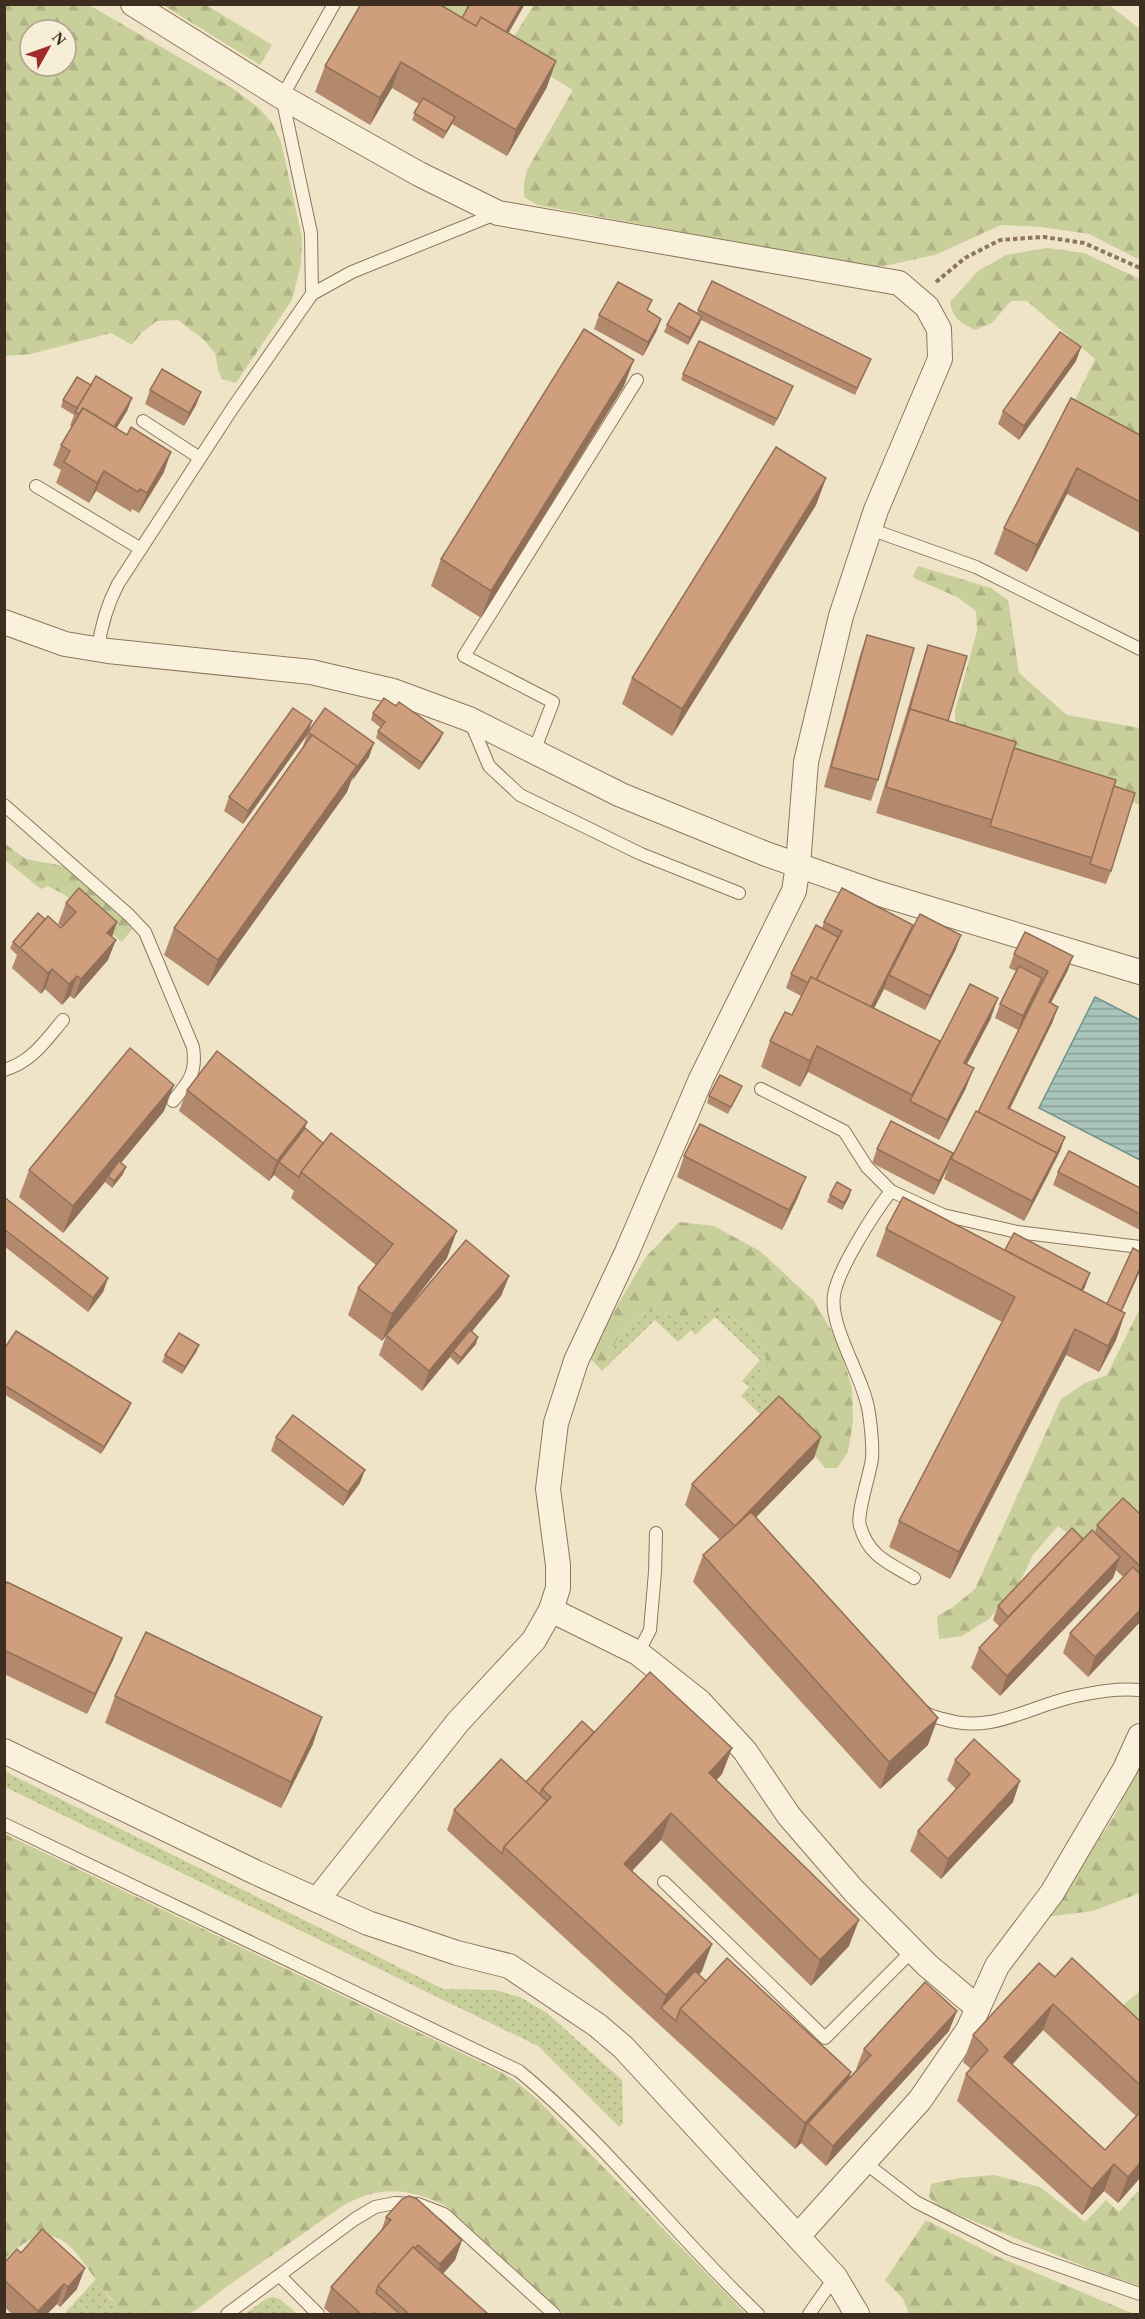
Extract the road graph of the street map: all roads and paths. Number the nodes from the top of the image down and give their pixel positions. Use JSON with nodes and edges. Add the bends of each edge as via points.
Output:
{"nodes":[{"id":1,"x":334,"y":4,"type":"edge"},
{"id":2,"x":140,"y":6,"type":"edge"},
{"id":3,"x":282,"y":96,"type":"junction"},
{"id":4,"x":498,"y":213,"type":"junction"},
{"id":5,"x":1140,"y":268,"type":"edge"},
{"id":6,"x":312,"y":294,"type":"junction"},
{"id":7,"x":916,"y":298,"type":"junction"},
{"id":8,"x":637,"y":380,"type":"dead end"},
{"id":9,"x":143,"y":421,"type":"dead end"},
{"id":10,"x":200,"y":458,"type":"junction"},
{"id":11,"x":36,"y":486,"type":"dead end"},
{"id":12,"x":870,"y":529,"type":"junction"},
{"id":13,"x":141,"y":549,"type":"junction"},
{"id":14,"x":4,"y":622,"type":"edge"},
{"id":15,"x":98,"y":649,"type":"junction"},
{"id":16,"x":1140,"y":649,"type":"edge"},
{"id":17,"x":469,"y":719,"type":"junction"},
{"id":18,"x":534,"y":752,"type":"junction"},
{"id":19,"x":4,"y":805,"type":"edge"},
{"id":20,"x":798,"y":864,"type":"junction"},
{"id":21,"x":739,"y":893,"type":"dead end"},
{"id":22,"x":1140,"y":972,"type":"edge"},
{"id":23,"x":63,"y":1020,"type":"dead end"},
{"id":24,"x":4,"y":1070,"type":"edge"},
{"id":25,"x":761,"y":1089,"type":"dead end"},
{"id":26,"x":173,"y":1101,"type":"edge"},
{"id":27,"x":891,"y":1191,"type":"junction"},
{"id":28,"x":1140,"y":1248,"type":"edge"},
{"id":29,"x":656,"y":1533,"type":"dead end"},
{"id":30,"x":914,"y":1578,"type":"dead end"},
{"id":31,"x":551,"y":1610,"type":"junction"},
{"id":32,"x":638,"y":1653,"type":"junction"},
{"id":33,"x":1140,"y":1690,"type":"edge"},
{"id":34,"x":911,"y":1698,"type":"edge"},
{"id":35,"x":1140,"y":1736,"type":"edge"},
{"id":36,"x":4,"y":1751,"type":"edge"},
{"id":37,"x":4,"y":1824,"type":"edge"},
{"id":38,"x":664,"y":1882,"type":"dead end"},
{"id":39,"x":317,"y":1900,"type":"junction"},
{"id":40,"x":913,"y":1950,"type":"junction"},
{"id":41,"x":978,"y":2008,"type":"junction"},
{"id":42,"x":864,"y":2162,"type":"junction"},
{"id":43,"x":798,"y":2236,"type":"junction"},
{"id":44,"x":280,"y":2276,"type":"junction"},
{"id":45,"x":835,"y":2277,"type":"junction"},
{"id":46,"x":1140,"y":2294,"type":"edge"},
{"id":47,"x":226,"y":2314,"type":"edge"},
{"id":48,"x":318,"y":2314,"type":"edge"},
{"id":49,"x":554,"y":2314,"type":"edge"},
{"id":50,"x":758,"y":2314,"type":"edge"},
{"id":51,"x":809,"y":2314,"type":"edge"},
{"id":52,"x":857,"y":2314,"type":"edge"}],
"edges":[{"from":1,"to":3,"type":"lane"},
{"from":2,"to":3,"type":"street"},
{"from":3,"to":4,"type":"street","via":[[419,174]]},
{"from":3,"to":6,"type":"lane","via":[[311,233]]},
{"from":4,"to":6,"type":"lane","via":[[352,272]]},
{"from":4,"to":7,"type":"street","via":[[899,283]]},
{"from":5,"to":7,"type":"path","via":[[1084,243],[1044,237],[1000,240],[965,258]]},
{"from":6,"to":10,"type":"lane"},
{"from":7,"to":12,"type":"street","via":[[927,307],[939,329],[940,359]]},
{"from":8,"to":18,"type":"lane","via":[[464,656],[553,702]]},
{"from":9,"to":10,"type":"lane"},
{"from":10,"to":13,"type":"lane"},
{"from":11,"to":13,"type":"lane"},
{"from":12,"to":16,"type":"lane","via":[[976,567]]},
{"from":12,"to":20,"type":"street","via":[[841,616],[806,762]]},
{"from":13,"to":15,"type":"lane","via":[[111,598]]},
{"from":14,"to":15,"type":"street","via":[[65,644]]},
{"from":15,"to":17,"type":"street","via":[[311,672],[393,691]]},
{"from":17,"to":18,"type":"street"},
{"from":17,"to":21,"type":"lane","via":[[489,766],[520,795],[641,854]]},
{"from":18,"to":20,"type":"street","via":[[621,795]]},
{"from":19,"to":26,"type":"lane","via":[[145,932],[194,1047],[196,1063],[189,1082]]},
{"from":20,"to":22,"type":"street","via":[[877,893]]},
{"from":20,"to":31,"type":"street","via":[[794,891],[701,1079],[576,1361],[556,1423],[549,1489],[558,1565],[558,1588]]},
{"from":23,"to":24,"type":"lane","via":[[37,1052]]},
{"from":25,"to":27,"type":"lane","via":[[844,1131],[867,1167]]},
{"from":27,"to":28,"type":"lane","via":[[943,1215],[1017,1232]]},
{"from":27,"to":30,"type":"lane","via":[[875,1212],[838,1281],[834,1297],[838,1324],[861,1380],[869,1412],[872,1458],[859,1524],[873,1553]]},
{"from":29,"to":32,"type":"lane","via":[[650,1630]]},
{"from":31,"to":32,"type":"street"},
{"from":31,"to":39,"type":"street","via":[[534,1640],[458,1722]]},
{"from":32,"to":40,"type":"street","via":[[715,1718],[745,1751],[789,1816],[854,1891]]},
{"from":33,"to":34,"type":"lane","via":[[1119,1688],[1071,1697],[986,1725],[959,1724],[927,1714]]},
{"from":35,"to":41,"type":"street","via":[[1125,1769],[1052,1893],[997,1966]]},
{"from":36,"to":39,"type":"street"},
{"from":37,"to":50,"type":"lane","via":[[519,2071],[554,2101]]},
{"from":38,"to":40,"type":"lane","via":[[825,2038]]},
{"from":39,"to":43,"type":"street","via":[[368,1923],[509,1966],[597,2025],[623,2047]]},
{"from":40,"to":41,"type":"street"},
{"from":41,"to":42,"type":"street","via":[[968,2030],[920,2100]]},
{"from":42,"to":43,"type":"street"},
{"from":42,"to":46,"type":"lane","via":[[916,2202],[1010,2248]]},
{"from":43,"to":45,"type":"street"},
{"from":44,"to":47,"type":"lane"},
{"from":44,"to":48,"type":"lane"},
{"from":44,"to":49,"type":"lane","via":[[375,2207],[418,2204],[444,2214]]},
{"from":45,"to":51,"type":"lane"},
{"from":45,"to":52,"type":"street"}]}
